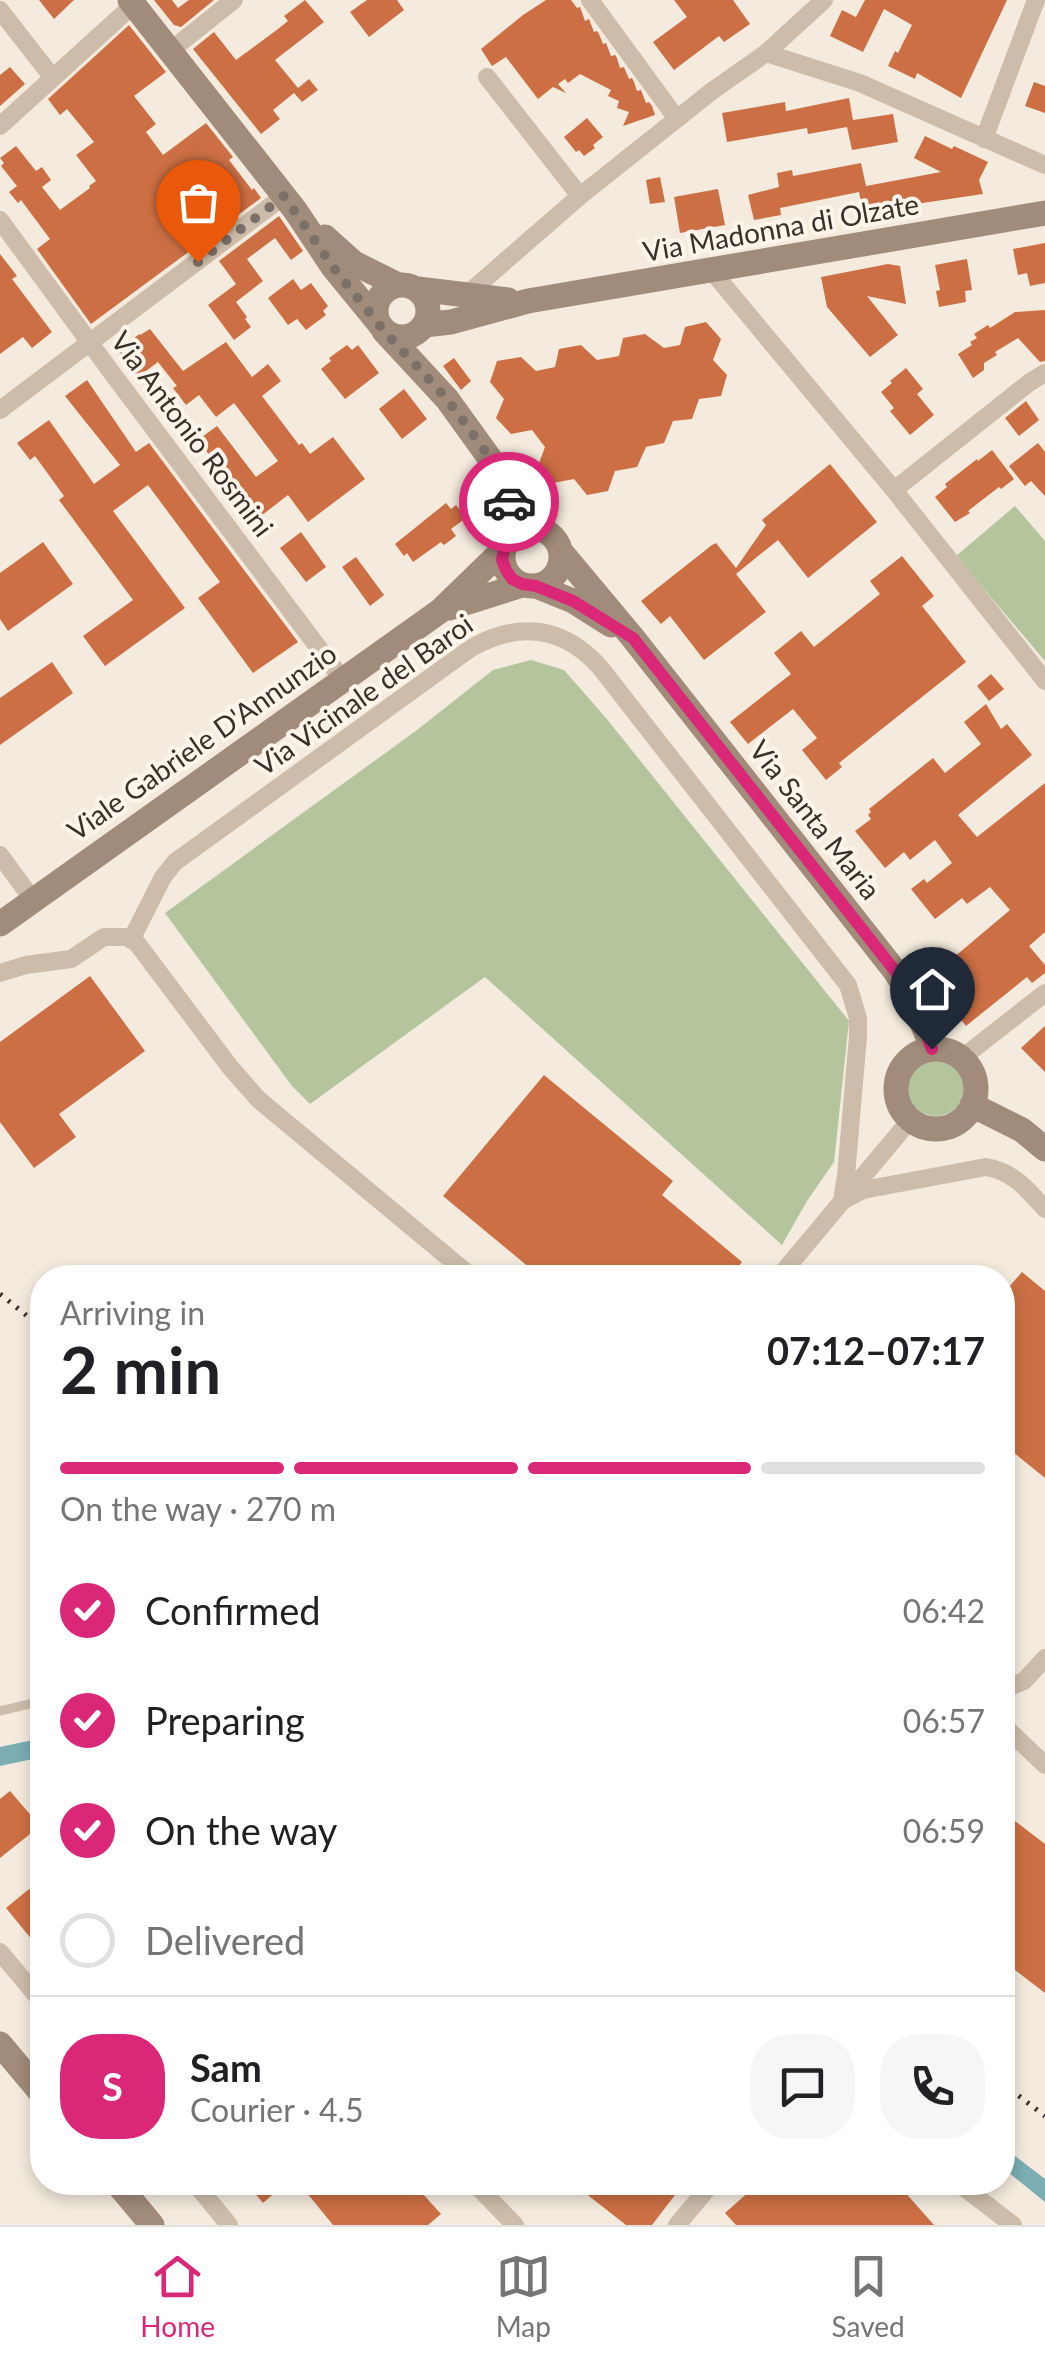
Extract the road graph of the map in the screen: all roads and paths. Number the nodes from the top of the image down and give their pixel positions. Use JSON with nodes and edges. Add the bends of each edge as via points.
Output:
{"nodes":[{"id":1,"x":234,"y":0,"type":"edge"},
{"id":2,"x":590,"y":0,"type":"edge"},
{"id":3,"x":824,"y":0,"type":"edge"},
{"id":4,"x":1036,"y":0,"type":"edge"},
{"id":5,"x":132,"y":2,"type":"edge"},
{"id":6,"x":0,"y":10,"type":"edge"},
{"id":7,"x":170,"y":51,"type":"junction"},
{"id":8,"x":766,"y":53,"type":"junction"},
{"id":9,"x":486,"y":77,"type":"dead end"},
{"id":10,"x":53,"y":78,"type":"junction"},
{"id":11,"x":677,"y":119,"type":"junction"},
{"id":12,"x":0,"y":126,"type":"edge"},
{"id":13,"x":984,"y":139,"type":"junction"},
{"id":14,"x":1045,"y":165,"type":"edge"},
{"id":15,"x":580,"y":196,"type":"junction"},
{"id":16,"x":290,"y":203,"type":"junction"},
{"id":17,"x":1045,"y":213,"type":"edge"},
{"id":18,"x":0,"y":220,"type":"edge"},
{"id":19,"x":711,"y":270,"type":"junction"},
{"id":20,"x":408,"y":287,"type":"junction"},
{"id":21,"x":465,"y":296,"type":"junction"},
{"id":22,"x":528,"y":301,"type":"junction"},
{"id":23,"x":432,"y":326,"type":"junction"},
{"id":24,"x":381,"y":327,"type":"junction"},
{"id":25,"x":91,"y":343,"type":"junction"},
{"id":26,"x":1043,"y":376,"type":"edge"},
{"id":27,"x":447,"y":399,"type":"junction"},
{"id":28,"x":0,"y":410,"type":"edge"},
{"id":29,"x":502,"y":474,"type":"junction"},
{"id":30,"x":894,"y":490,"type":"junction"},
{"id":31,"x":540,"y":528,"type":"junction"},
{"id":32,"x":508,"y":542,"type":"junction"},
{"id":33,"x":562,"y":553,"type":"junction"},
{"id":34,"x":529,"y":586,"type":"junction"},
{"id":35,"x":440,"y":611,"type":"junction"},
{"id":36,"x":633,"y":638,"type":"junction"},
{"id":37,"x":342,"y":679,"type":"junction"},
{"id":38,"x":1045,"y":680,"type":"edge"},
{"id":39,"x":0,"y":855,"type":"edge"},
{"id":40,"x":32,"y":900,"type":"junction"},
{"id":41,"x":0,"y":924,"type":"edge"},
{"id":42,"x":132,"y":940,"type":"junction"},
{"id":43,"x":0,"y":973,"type":"edge"},
{"id":44,"x":1045,"y":993,"type":"edge"},
{"id":45,"x":932,"y":1049,"type":"junction"},
{"id":46,"x":962,"y":1058,"type":"junction"},
{"id":47,"x":972,"y":1105,"type":"junction"},
{"id":48,"x":911,"y":1119,"type":"junction"},
{"id":49,"x":1045,"y":1149,"type":"edge"},
{"id":50,"x":842,"y":1201,"type":"junction"},
{"id":51,"x":1045,"y":1209,"type":"edge"},
{"id":52,"x":457,"y":1265,"type":"edge"},
{"id":53,"x":789,"y":1265,"type":"edge"},
{"id":54,"x":1045,"y":1658,"type":"edge"},
{"id":55,"x":1015,"y":1685,"type":"edge"},
{"id":56,"x":30,"y":1704,"type":"edge"},
{"id":57,"x":0,"y":1711,"type":"edge"},
{"id":58,"x":1015,"y":1736,"type":"edge"},
{"id":59,"x":1045,"y":1765,"type":"edge"},
{"id":60,"x":0,"y":1952,"type":"edge"},
{"id":61,"x":30,"y":1988,"type":"edge"},
{"id":62,"x":0,"y":2044,"type":"edge"},
{"id":63,"x":30,"y":2080,"type":"edge"},
{"id":64,"x":127,"y":2195,"type":"edge"},
{"id":65,"x":205,"y":2195,"type":"edge"},
{"id":66,"x":485,"y":2195,"type":"edge"},
{"id":67,"x":703,"y":2195,"type":"edge"},
{"id":68,"x":974,"y":2195,"type":"edge"},
{"id":69,"x":683,"y":2223,"type":"edge"},
{"id":70,"x":152,"y":2225,"type":"edge"},
{"id":71,"x":229,"y":2225,"type":"edge"},
{"id":72,"x":515,"y":2225,"type":"edge"},
{"id":73,"x":1013,"y":2225,"type":"edge"}],
"edges":[{"from":1,"to":7,"type":"street"},
{"from":2,"to":11,"type":"street"},
{"from":3,"to":8,"type":"street"},
{"from":4,"to":13,"type":"street"},
{"from":5,"to":7,"type":"street","name":"Via Santa Maria"},
{"from":5,"to":10,"type":"street"},
{"from":6,"to":10,"type":"street"},
{"from":7,"to":16,"type":"street","name":"Via Santa Maria"},
{"from":8,"to":11,"type":"street"},
{"from":8,"to":13,"type":"street","via":[[860,84]]},
{"from":9,"to":15,"type":"street"},
{"from":10,"to":12,"type":"street"},
{"from":11,"to":15,"type":"street"},
{"from":13,"to":14,"type":"street"},
{"from":15,"to":21,"type":"street"},
{"from":16,"to":20,"type":"street","name":"Via Santa Maria","via":[[354,262]]},
{"from":16,"to":24,"type":"street","name":"Via Santa Maria"},
{"from":16,"to":25,"type":"street"},
{"from":17,"to":19,"type":"street","name":"Via Madonna di Olzate"},
{"from":18,"to":25,"type":"street","name":"Via Antonio Rosmini"},
{"from":19,"to":22,"type":"street","name":"Via Madonna di Olzate"},
{"from":19,"to":30,"type":"street"},
{"from":20,"to":21,"type":"street","name":"Via Madonna di Olzate"},
{"from":20,"to":23,"type":"street","name":"Via Santa Maria","via":[[425,297]]},
{"from":20,"to":24,"type":"street","via":[[381,294]]},
{"from":21,"to":22,"type":"street","name":"Via Madonna di Olzate"},
{"from":21,"to":23,"type":"street"},
{"from":22,"to":23,"type":"street","name":"Via Madonna di Olzate"},
{"from":23,"to":24,"type":"street","via":[[402,338]]},
{"from":23,"to":27,"type":"street","name":"Via Santa Maria"},
{"from":24,"to":27,"type":"street","name":"Via Santa Maria"},
{"from":25,"to":28,"type":"street"},
{"from":25,"to":37,"type":"street","name":"Via Antonio Rosmini"},
{"from":26,"to":30,"type":"street"},
{"from":27,"to":29,"type":"street","name":"Via Santa Maria"},
{"from":29,"to":31,"type":"street","name":"Via Santa Maria"},
{"from":29,"to":32,"type":"street","name":"Via Santa Maria"},
{"from":30,"to":38,"type":"street"},
{"from":31,"to":32,"type":"street","via":[[521,530]]},
{"from":31,"to":33,"type":"street","name":"Via Santa Maria"},
{"from":32,"to":34,"type":"street","name":"Via Santa Maria","via":[[506,570]]},
{"from":32,"to":35,"type":"street","name":"Viale Gabriele D'Annunzio"},
{"from":33,"to":34,"type":"street","via":[[556,575]]},
{"from":33,"to":36,"type":"street","name":"Via Santa Maria"},
{"from":34,"to":35,"type":"street","name":"Viale Gabriele D'Annunzio"},
{"from":34,"to":36,"type":"street","name":"Via Santa Maria","via":[[573,601]]},
{"from":35,"to":37,"type":"street","name":"Viale Gabriele D'Annunzio"},
{"from":36,"to":45,"type":"street","name":"Via Santa Maria","via":[[895,971]]},
{"from":37,"to":40,"type":"street","name":"Viale Gabriele D'Annunzio"},
{"from":39,"to":40,"type":"street"},
{"from":40,"to":41,"type":"street","name":"Viale Gabriele D'Annunzio"},
{"from":42,"to":43,"type":"street","via":[[104,937],[71,958]]},
{"from":42,"to":50,"type":"street","name":"Via Vicinale del Baroi","via":[[175,862],[471,648],[521,630],[556,635],[599,666],[848,986],[858,1036]]},
{"from":42,"to":52,"type":"street","via":[[259,1100]]},
{"from":44,"to":46,"type":"street"},
{"from":45,"to":46,"type":"street"},
{"from":45,"to":48,"type":"street","via":[[913,1056],[900,1072],[896,1092]]},
{"from":46,"to":47,"type":"street","via":[[976,1085]]},
{"from":47,"to":48,"type":"street","via":[[959,1121],[940,1128]]},
{"from":47,"to":49,"type":"street"},
{"from":48,"to":50,"type":"street"},
{"from":50,"to":51,"type":"street","via":[[863,1190],[986,1167],[1012,1175]]},
{"from":50,"to":53,"type":"street"},
{"from":54,"to":55,"type":"street"},
{"from":56,"to":57,"type":"lane"},
{"from":58,"to":59,"type":"street"},
{"from":60,"to":61,"type":"street"},
{"from":62,"to":63,"type":"street"},
{"from":64,"to":70,"type":"street"},
{"from":65,"to":71,"type":"street"},
{"from":66,"to":72,"type":"street"},
{"from":67,"to":69,"type":"street"},
{"from":68,"to":73,"type":"street"}]}
